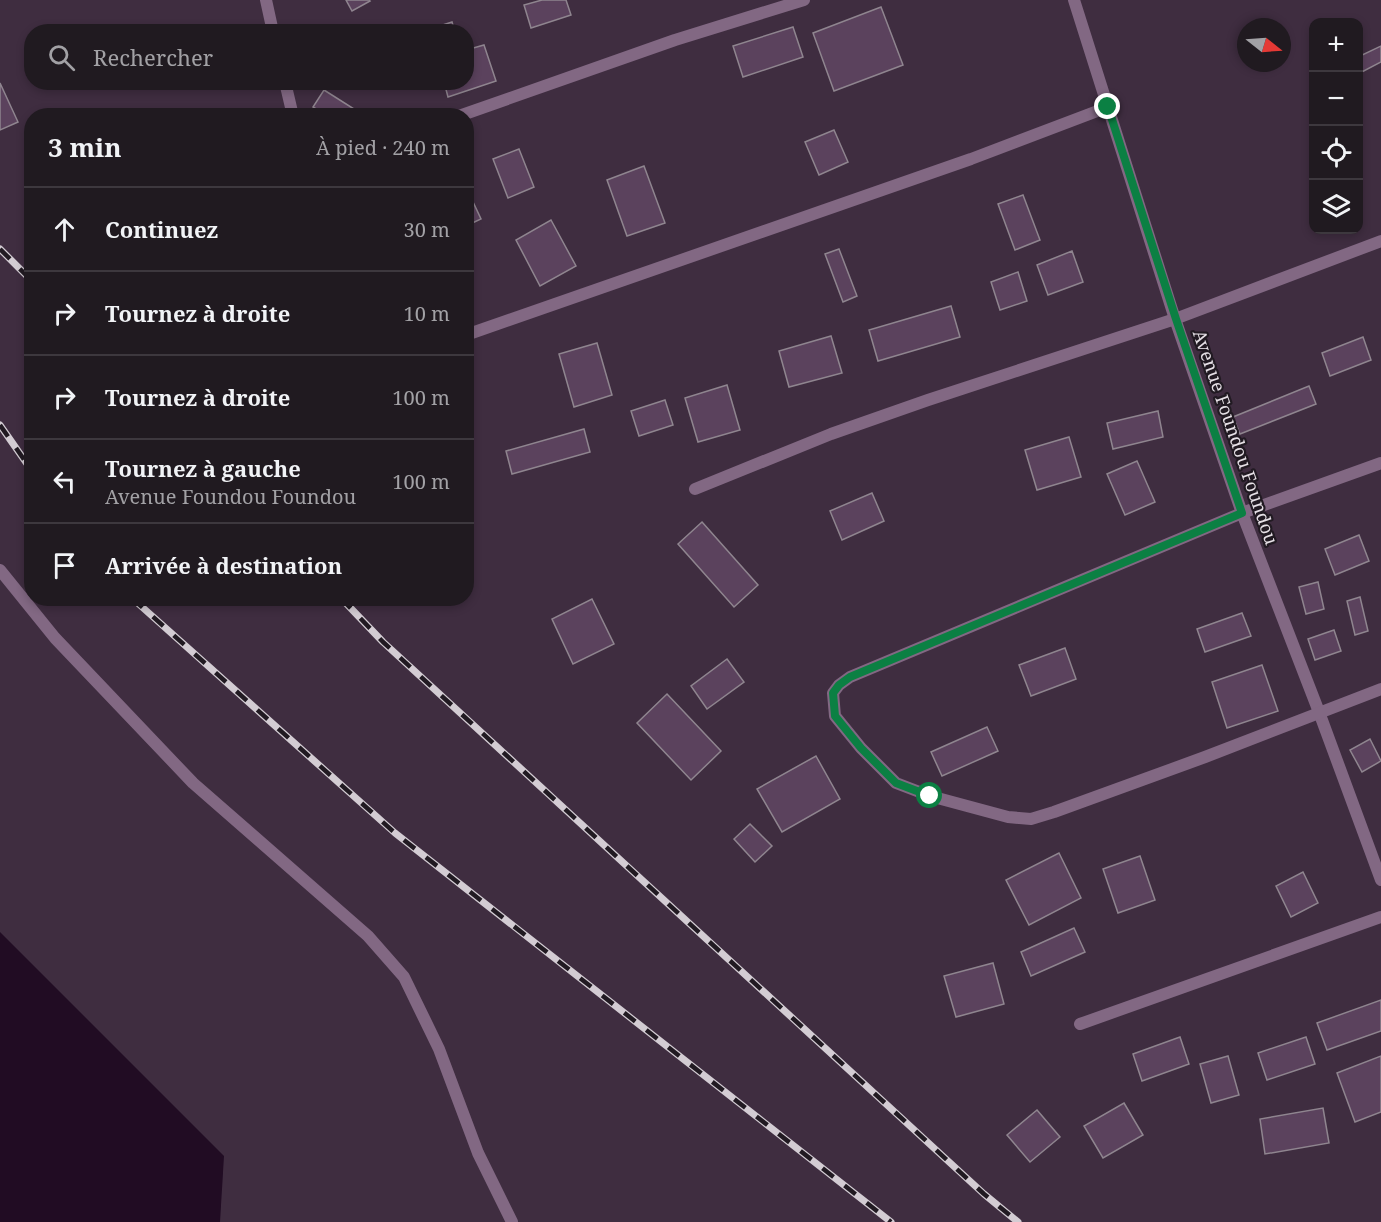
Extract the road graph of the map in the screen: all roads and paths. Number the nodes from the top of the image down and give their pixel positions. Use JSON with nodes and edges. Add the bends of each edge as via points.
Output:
{"nodes":[{"id":1,"x":266,"y":0,"type":"edge"},
{"id":2,"x":804,"y":0,"type":"edge"},
{"id":3,"x":1074,"y":0,"type":"edge"},
{"id":4,"x":271,"y":24,"type":"edge"},
{"id":5,"x":287,"y":90,"type":"edge"},
{"id":6,"x":1108,"y":107,"type":"junction"},
{"id":7,"x":290,"y":108,"type":"edge"},
{"id":8,"x":474,"y":111,"type":"edge"},
{"id":9,"x":1381,"y":241,"type":"edge"},
{"id":10,"x":1176,"y":319,"type":"junction"},
{"id":11,"x":474,"y":331,"type":"edge"},
{"id":12,"x":1381,"y":463,"type":"edge"},
{"id":13,"x":695,"y":489,"type":"dead end"},
{"id":14,"x":1242,"y":513,"type":"junction"},
{"id":15,"x":0,"y":570,"type":"edge"},
{"id":16,"x":24,"y":600,"type":"edge"},
{"id":17,"x":29,"y":606,"type":"edge"},
{"id":18,"x":1381,"y":689,"type":"edge"},
{"id":19,"x":1319,"y":712,"type":"junction"},
{"id":20,"x":1381,"y":880,"type":"edge"},
{"id":21,"x":1381,"y":917,"type":"edge"},
{"id":22,"x":1080,"y":1024,"type":"dead end"},
{"id":23,"x":512,"y":1222,"type":"edge"}],
"edges":[{"from":1,"to":4,"type":"street"},
{"from":2,"to":8,"type":"street","via":[[675,40]]},
{"from":3,"to":6,"type":"street","name":"Avenue Foundou Foundou"},
{"from":5,"to":7,"type":"street"},
{"from":6,"to":10,"type":"street","name":"Avenue Foundou Foundou"},
{"from":6,"to":11,"type":"street","via":[[971,159]]},
{"from":9,"to":10,"type":"street"},
{"from":10,"to":13,"type":"street","via":[[831,434]]},
{"from":10,"to":14,"type":"street","name":"Avenue Foundou Foundou"},
{"from":12,"to":14,"type":"street"},
{"from":14,"to":19,"type":"street","name":"Avenue Foundou Foundou"},
{"from":14,"to":19,"type":"street","via":[[850,677],[833,693],[835,716],[896,783],[1008,817],[1031,819]]},
{"from":15,"to":16,"type":"street"},
{"from":17,"to":23,"type":"street","via":[[194,783],[368,936],[404,977],[440,1049],[478,1153]]},
{"from":18,"to":19,"type":"street"},
{"from":19,"to":20,"type":"street","name":"Avenue Foundou Foundou"},
{"from":21,"to":22,"type":"street"}]}
